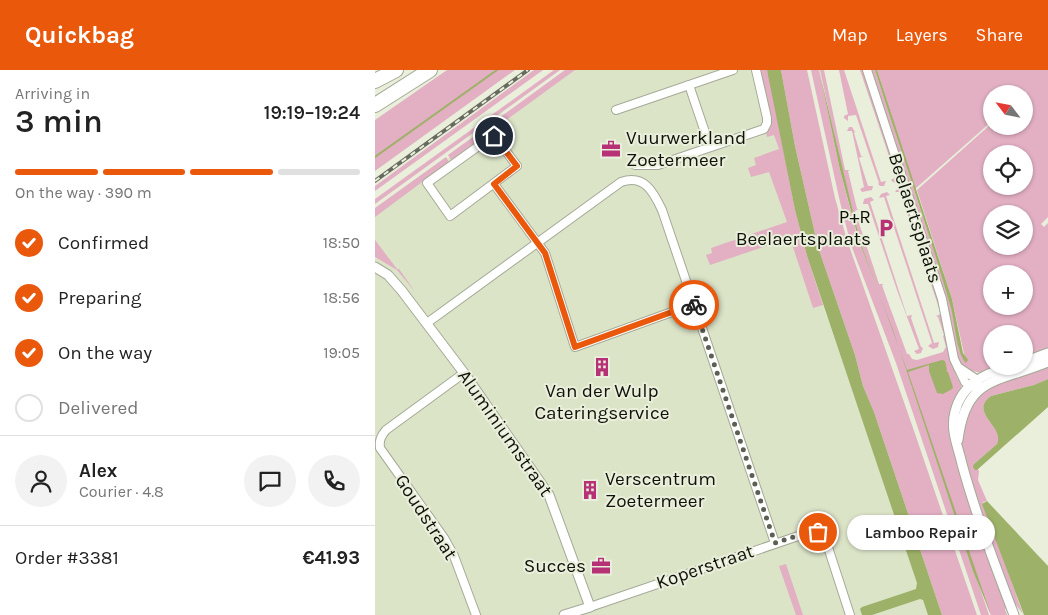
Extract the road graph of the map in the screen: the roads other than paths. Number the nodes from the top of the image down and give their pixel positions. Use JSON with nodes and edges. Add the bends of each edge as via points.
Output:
{"nodes":[{"id":1,"x":396,"y":70,"type":"edge"},
{"id":2,"x":430,"y":70,"type":"edge"},
{"id":3,"x":733,"y":70,"type":"edge"},
{"id":4,"x":756,"y":70,"type":"edge"},
{"id":5,"x":867,"y":70,"type":"edge"},
{"id":6,"x":375,"y":82,"type":"edge"},
{"id":7,"x":689,"y":85,"type":"junction"},
{"id":8,"x":375,"y":105,"type":"edge"},
{"id":9,"x":616,"y":110,"type":"dead end"},
{"id":10,"x":710,"y":147,"type":"junction"},
{"id":11,"x":635,"y":166,"type":"dead end"},
{"id":12,"x":494,"y":184,"type":"junction"},
{"id":13,"x":538,"y":243,"type":"junction"},
{"id":14,"x":375,"y":267,"type":"edge"},
{"id":15,"x":375,"y":274,"type":"edge"},
{"id":16,"x":397,"y":285,"type":"junction"},
{"id":17,"x":694,"y":304,"type":"junction"},
{"id":18,"x":427,"y":324,"type":"junction"},
{"id":19,"x":1048,"y":353,"type":"edge"},
{"id":20,"x":1033,"y":359,"type":"edge"},
{"id":21,"x":1048,"y":362,"type":"edge"},
{"id":22,"x":464,"y":373,"type":"junction"},
{"id":23,"x":988,"y":375,"type":"edge"},
{"id":24,"x":975,"y":385,"type":"junction"},
{"id":25,"x":775,"y":543,"type":"junction"},
{"id":26,"x":590,"y":606,"type":"junction"},
{"id":27,"x":476,"y":615,"type":"edge"},
{"id":28,"x":564,"y":615,"type":"edge"},
{"id":29,"x":850,"y":615,"type":"edge"},
{"id":30,"x":1014,"y":615,"type":"edge"}],
"edges":[{"from":1,"to":6,"type":"highway"},
{"from":2,"to":8,"type":"highway"},
{"from":3,"to":7,"type":"street"},
{"from":4,"to":10,"type":"street","via":[[766,126]]},
{"from":5,"to":24,"type":"street","name":"Beelaertsplaats","via":[[942,299],[953,354],[958,367]]},
{"from":7,"to":9,"type":"street"},
{"from":7,"to":10,"type":"street"},
{"from":10,"to":11,"type":"street","via":[[658,165]]},
{"from":12,"to":12,"type":"street","via":[[450,216],[427,184],[494,136],[517,166]]},
{"from":12,"to":13,"type":"street"},
{"from":13,"to":17,"type":"street","via":[[545,253],[575,347]]},
{"from":13,"to":17,"type":"street","via":[[621,182],[640,180],[652,192],[662,210]]},
{"from":13,"to":18,"type":"street"},
{"from":14,"to":16,"type":"street","via":[[389,275]]},
{"from":15,"to":16,"type":"street"},
{"from":16,"to":18,"type":"street","name":"Aluminiumstraat"},
{"from":17,"to":25,"type":"street"},
{"from":18,"to":22,"type":"street","name":"Aluminiumstraat"},
{"from":19,"to":20,"type":"street"},
{"from":21,"to":24,"type":"street"},
{"from":22,"to":26,"type":"street","name":"Aluminiumstraat","via":[[549,495]]},
{"from":22,"to":27,"type":"street","name":"Goudstraat","via":[[386,430],[379,444],[444,538]]},
{"from":23,"to":24,"type":"street"},
{"from":24,"to":30,"type":"street","via":[[962,415],[957,445],[979,519]]},
{"from":25,"to":26,"type":"street","name":"Koperstraat"},
{"from":25,"to":29,"type":"street","name":"Koperstraat","via":[[809,532],[822,535]]},
{"from":26,"to":28,"type":"street","name":"Koperstraat"}]}
